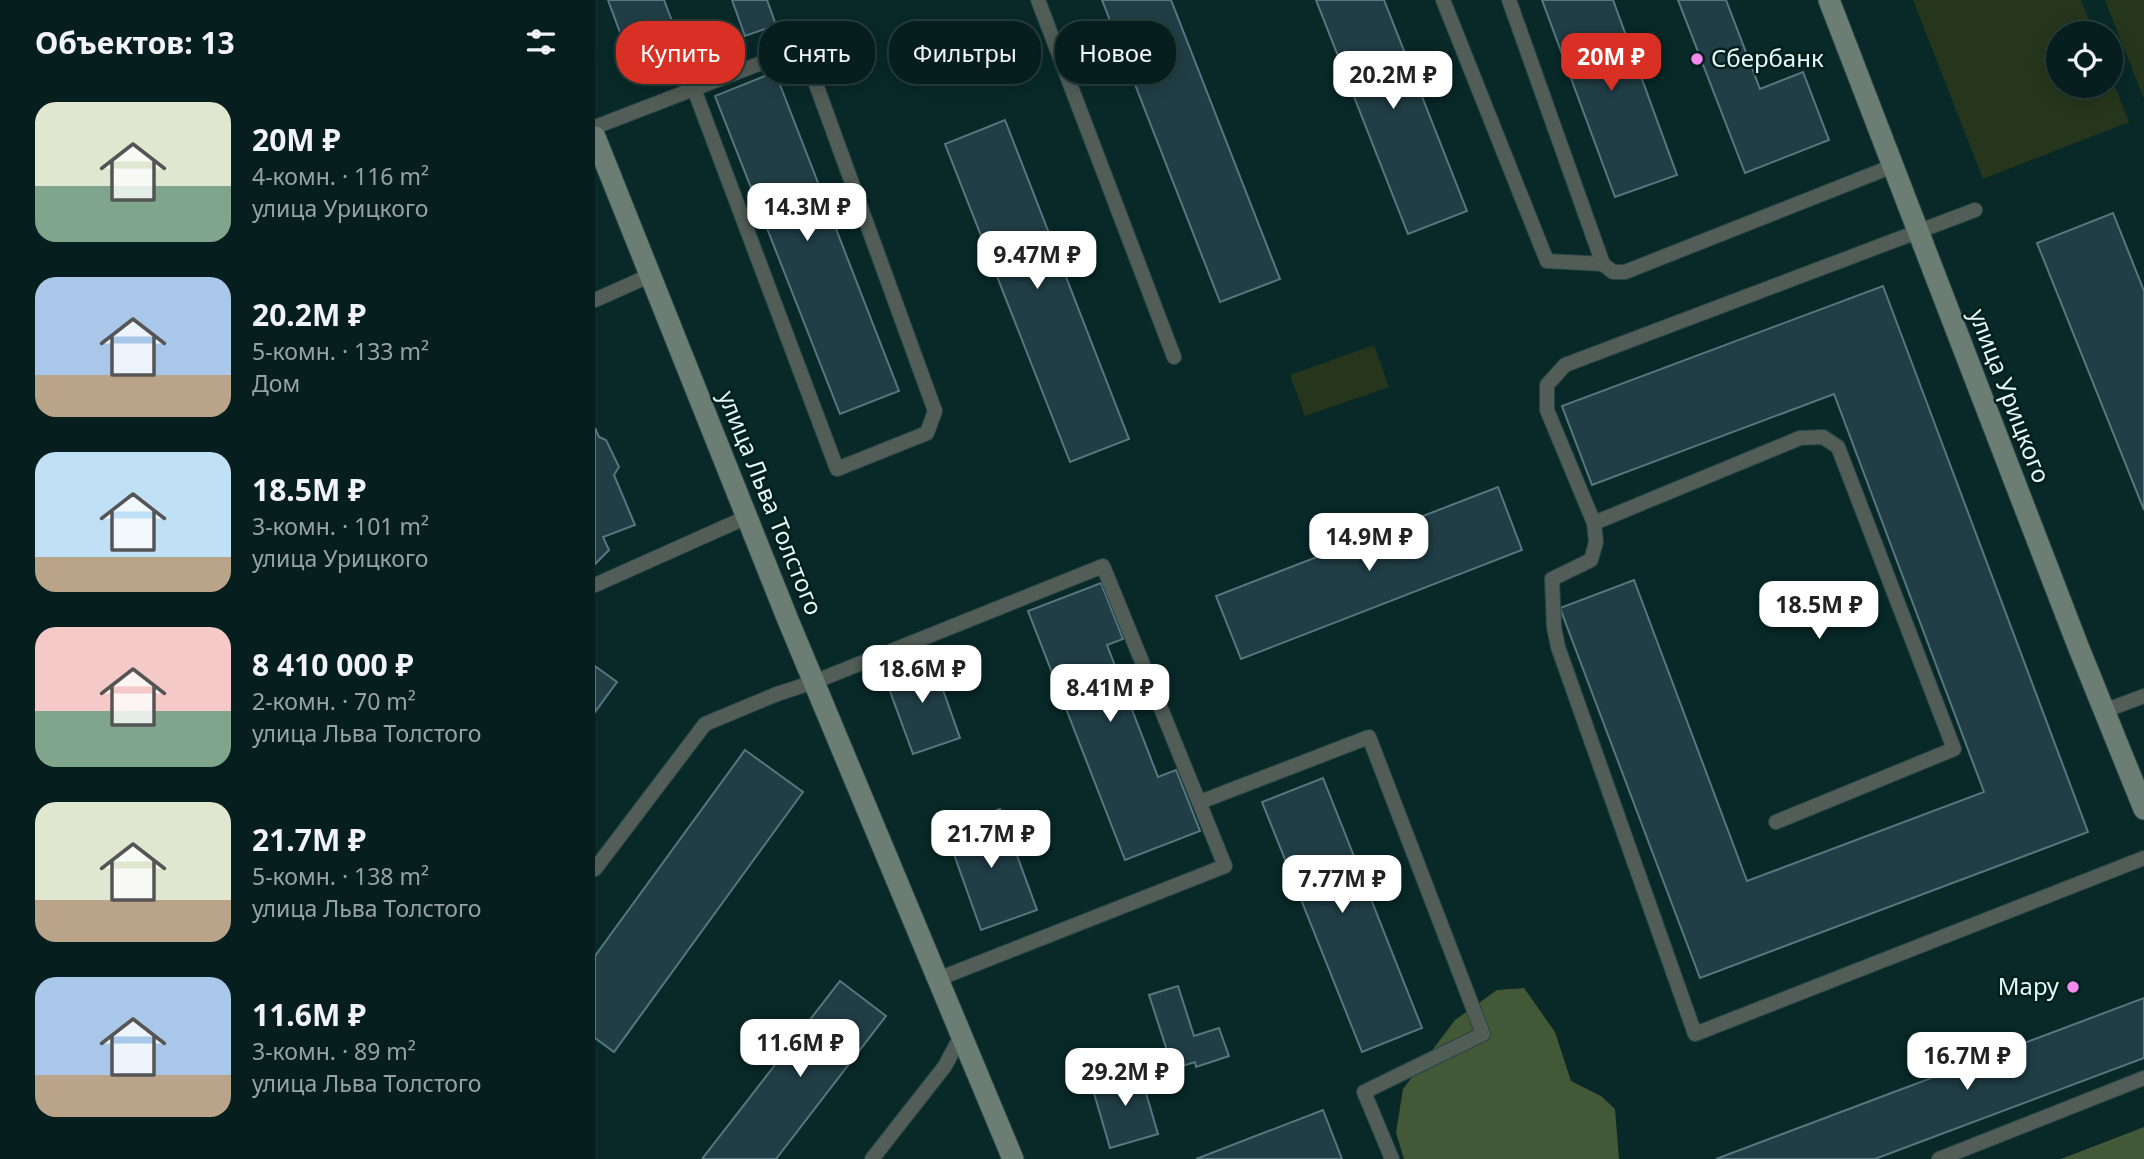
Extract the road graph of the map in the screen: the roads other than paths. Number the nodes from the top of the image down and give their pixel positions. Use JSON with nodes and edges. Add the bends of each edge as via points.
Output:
{"nodes":[{"id":1,"x":1038,"y":0,"type":"edge"},
{"id":2,"x":1443,"y":0,"type":"edge"},
{"id":3,"x":1509,"y":0,"type":"edge"},
{"id":4,"x":1829,"y":0,"type":"edge"},
{"id":5,"x":694,"y":89,"type":"junction"},
{"id":6,"x":595,"y":127,"type":"edge"},
{"id":7,"x":595,"y":136,"type":"edge"},
{"id":8,"x":1893,"y":166,"type":"junction"},
{"id":9,"x":1975,"y":210,"type":"dead end"},
{"id":10,"x":1918,"y":230,"type":"junction"},
{"id":11,"x":1603,"y":264,"type":"junction"},
{"id":12,"x":651,"y":275,"type":"junction"},
{"id":13,"x":595,"y":300,"type":"edge"},
{"id":14,"x":1174,"y":357,"type":"dead end"},
{"id":15,"x":747,"y":517,"type":"junction"},
{"id":16,"x":1594,"y":523,"type":"junction"},
{"id":17,"x":595,"y":585,"type":"edge"},
{"id":18,"x":814,"y":682,"type":"junction"},
{"id":19,"x":2144,"y":696,"type":"edge"},
{"id":20,"x":2104,"y":711,"type":"junction"},
{"id":21,"x":1200,"y":802,"type":"junction"},
{"id":22,"x":2144,"y":809,"type":"edge"},
{"id":23,"x":1776,"y":822,"type":"dead end"},
{"id":24,"x":2144,"y":858,"type":"edge"},
{"id":25,"x":595,"y":869,"type":"edge"},
{"id":26,"x":938,"y":978,"type":"junction"},
{"id":27,"x":961,"y":1034,"type":"junction"},
{"id":28,"x":2144,"y":1078,"type":"edge"},
{"id":29,"x":871,"y":1159,"type":"edge"},
{"id":30,"x":1013,"y":1159,"type":"edge"},
{"id":31,"x":1392,"y":1159,"type":"edge"},
{"id":32,"x":1939,"y":1159,"type":"edge"}],
"edges":[{"from":1,"to":14,"type":"lane"},
{"from":2,"to":11,"type":"lane","via":[[1547,261]]},
{"from":3,"to":11,"type":"lane"},
{"from":4,"to":8,"type":"street","name":"улица Урицкого"},
{"from":5,"to":5,"type":"lane","via":[[777,57],[797,56],[809,65],[935,411],[927,433],[837,469]]},
{"from":5,"to":6,"type":"lane"},
{"from":7,"to":12,"type":"street","name":"улица Льва Толстого"},
{"from":8,"to":10,"type":"street","name":"улица Урицкого"},
{"from":8,"to":11,"type":"lane","via":[[1625,272],[1613,272]]},
{"from":9,"to":10,"type":"lane"},
{"from":10,"to":16,"type":"lane","via":[[1565,366],[1548,385],[1548,410]]},
{"from":10,"to":20,"type":"street","name":"улица Урицкого"},
{"from":12,"to":13,"type":"lane"},
{"from":12,"to":15,"type":"street","name":"улица Льва Толстого"},
{"from":15,"to":17,"type":"lane"},
{"from":15,"to":18,"type":"street","name":"улица Льва Толстого"},
{"from":16,"to":23,"type":"lane","via":[[1800,438],[1823,437],[1838,447],[1954,749]]},
{"from":16,"to":24,"type":"lane","via":[[1596,542],[1591,560],[1552,579],[1558,648],[1695,1034]]},
{"from":18,"to":21,"type":"lane","via":[[1103,566]]},
{"from":18,"to":25,"type":"lane","via":[[705,724]]},
{"from":18,"to":26,"type":"street","name":"улица Льва Толстого"},
{"from":19,"to":20,"type":"lane"},
{"from":20,"to":22,"type":"street","name":"улица Урицкого"},
{"from":21,"to":26,"type":"lane","via":[[1225,866]]},
{"from":21,"to":31,"type":"lane","via":[[1369,737],[1483,1034],[1364,1092]]},
{"from":26,"to":27,"type":"street","name":"улица Льва Толстого"},
{"from":27,"to":29,"type":"lane","via":[[945,1066]]},
{"from":27,"to":30,"type":"street","name":"улица Льва Толстого"},
{"from":28,"to":32,"type":"lane"}]}
